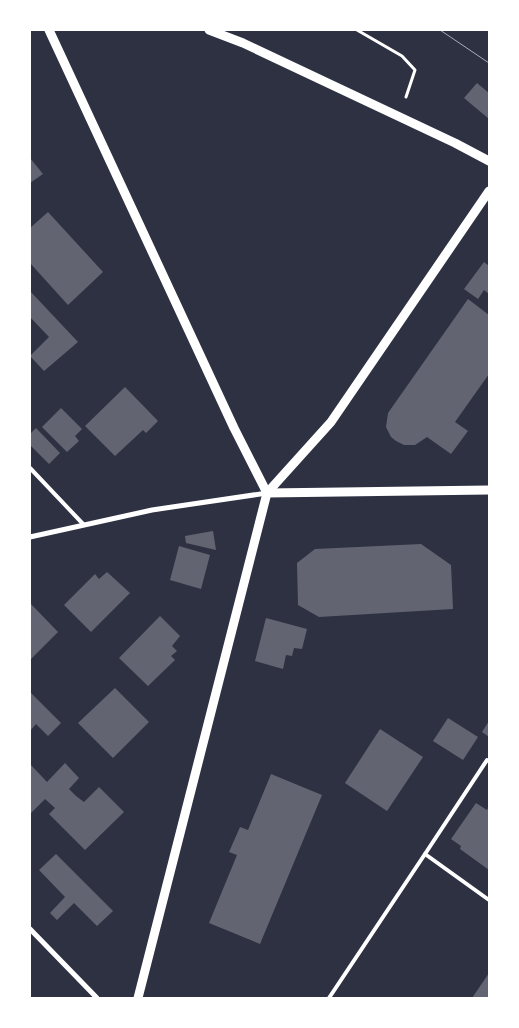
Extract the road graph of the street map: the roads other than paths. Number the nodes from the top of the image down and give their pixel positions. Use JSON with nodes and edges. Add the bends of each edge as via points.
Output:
{"nodes":[{"id":1,"x":49,"y":30,"type":"edge"},
{"id":2,"x":209,"y":30,"type":"edge"},
{"id":3,"x":489,"y":161,"type":"edge"},
{"id":4,"x":489,"y":191,"type":"edge"},
{"id":5,"x":30,"y":468,"type":"edge"},
{"id":6,"x":489,"y":490,"type":"edge"},
{"id":7,"x":268,"y":493,"type":"junction"},
{"id":8,"x":84,"y":525,"type":"junction"},
{"id":9,"x":30,"y":537,"type":"edge"},
{"id":10,"x":489,"y":761,"type":"edge"},
{"id":11,"x":425,"y":854,"type":"junction"},
{"id":12,"x":489,"y":900,"type":"edge"},
{"id":13,"x":30,"y":929,"type":"edge"},
{"id":14,"x":96,"y":998,"type":"edge"},
{"id":15,"x":138,"y":998,"type":"edge"},
{"id":16,"x":329,"y":998,"type":"edge"}],
"edges":[{"from":1,"to":7,"type":"street","via":[[230,419]]},
{"from":2,"to":3,"type":"street","via":[[243,43]]},
{"from":4,"to":7,"type":"street","via":[[331,422]]},
{"from":5,"to":8,"type":"lane"},
{"from":6,"to":7,"type":"street"},
{"from":7,"to":8,"type":"street","via":[[152,510]]},
{"from":7,"to":15,"type":"street"},
{"from":8,"to":9,"type":"street"},
{"from":10,"to":11,"type":"lane"},
{"from":11,"to":12,"type":"lane"},
{"from":11,"to":16,"type":"lane"},
{"from":13,"to":14,"type":"street"}]}
